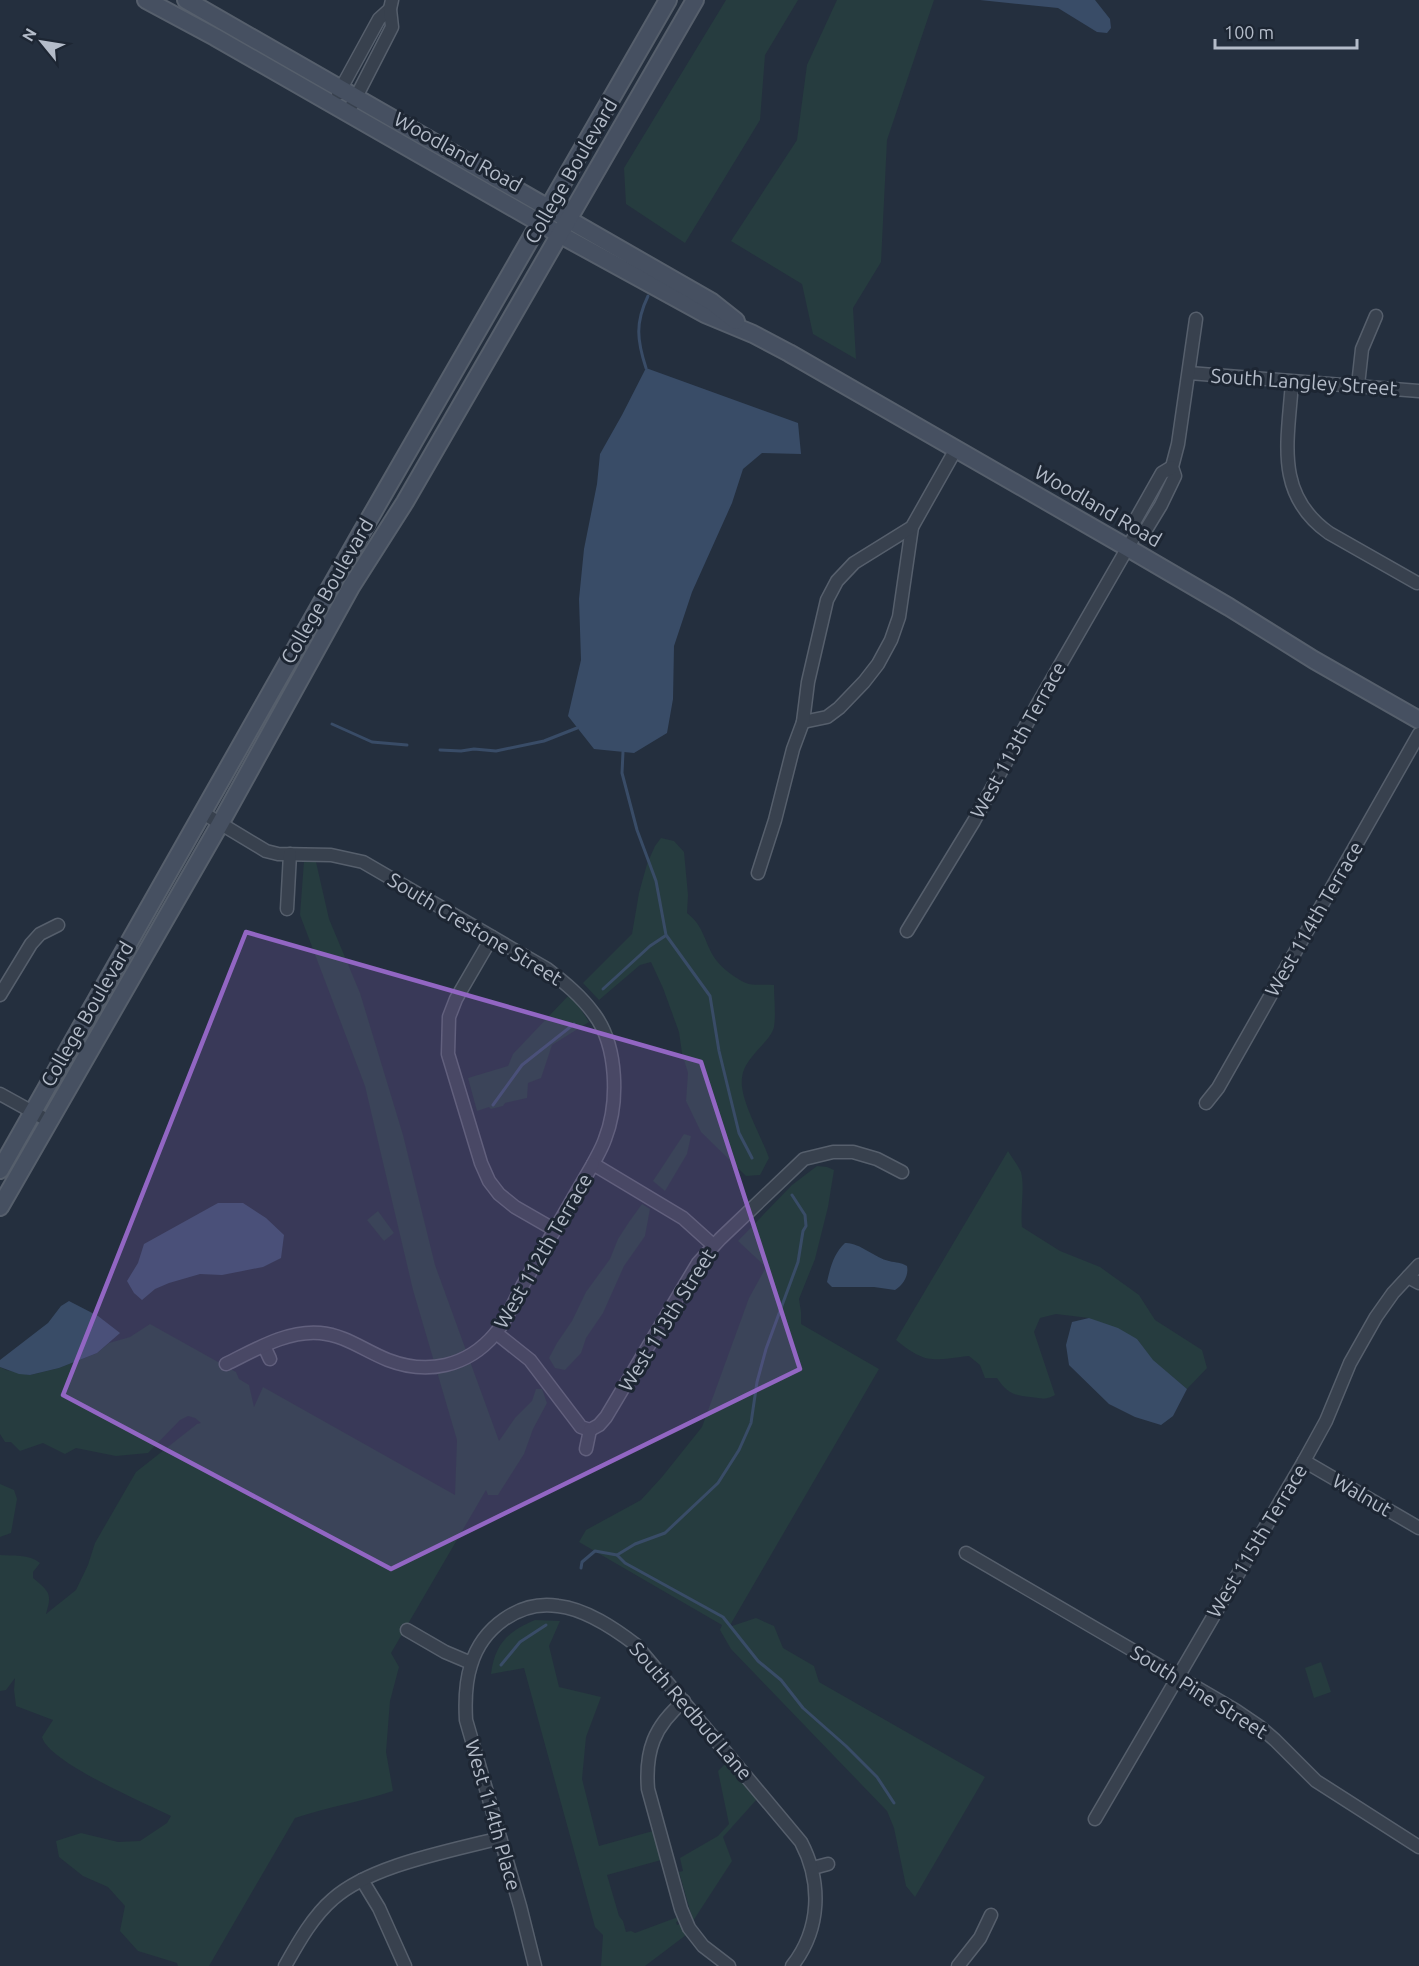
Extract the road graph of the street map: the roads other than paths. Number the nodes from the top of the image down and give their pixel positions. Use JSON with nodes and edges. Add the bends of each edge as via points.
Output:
{"nodes":[{"id":1,"x":146,"y":0,"type":"edge"},
{"id":2,"x":186,"y":0,"type":"edge"},
{"id":3,"x":668,"y":0,"type":"edge"},
{"id":4,"x":695,"y":0,"type":"edge"},
{"id":5,"x":391,"y":4,"type":"edge"},
{"id":6,"x":341,"y":88,"type":"junction"},
{"id":7,"x":356,"y":97,"type":"junction"},
{"id":8,"x":332,"y":104,"type":"junction"},
{"id":9,"x":347,"y":114,"type":"junction"},
{"id":10,"x":544,"y":215,"type":"junction"},
{"id":11,"x":563,"y":226,"type":"junction"},
{"id":12,"x":1376,"y":316,"type":"dead end"},
{"id":13,"x":1196,"y":319,"type":"dead end"},
{"id":14,"x":1189,"y":373,"type":"junction"},
{"id":15,"x":1292,"y":382,"type":"junction"},
{"id":16,"x":1358,"y":385,"type":"junction"},
{"id":17,"x":1419,"y":390,"type":"edge"},
{"id":18,"x":956,"y":449,"type":"junction"},
{"id":19,"x":912,"y":527,"type":"junction"},
{"id":20,"x":1132,"y":541,"type":"junction"},
{"id":21,"x":1417,"y":583,"type":"dead end"},
{"id":22,"x":1419,"y":720,"type":"edge"},
{"id":23,"x":803,"y":722,"type":"junction"},
{"id":24,"x":1419,"y":734,"type":"edge"},
{"id":25,"x":203,"y":813,"type":"junction"},
{"id":26,"x":220,"y":824,"type":"junction"},
{"id":27,"x":290,"y":854,"type":"junction"},
{"id":28,"x":758,"y":873,"type":"dead end"},
{"id":29,"x":286,"y":909,"type":"dead end"},
{"id":30,"x":58,"y":925,"type":"dead end"},
{"id":31,"x":907,"y":931,"type":"dead end"},
{"id":32,"x":492,"y":937,"type":"junction"},
{"id":33,"x":0,"y":995,"type":"edge"},
{"id":34,"x":0,"y":1094,"type":"edge"},
{"id":35,"x":1206,"y":1103,"type":"dead end"},
{"id":36,"x":33,"y":1113,"type":"junction"},
{"id":37,"x":49,"y":1121,"type":"junction"},
{"id":38,"x":593,"y":1164,"type":"junction"},
{"id":39,"x":0,"y":1170,"type":"edge"},
{"id":40,"x":902,"y":1172,"type":"dead end"},
{"id":41,"x":0,"y":1207,"type":"edge"},
{"id":42,"x":555,"y":1230,"type":"junction"},
{"id":43,"x":713,"y":1245,"type":"junction"},
{"id":44,"x":1419,"y":1265,"type":"edge"},
{"id":45,"x":1414,"y":1280,"type":"edge"},
{"id":46,"x":496,"y":1333,"type":"junction"},
{"id":47,"x":264,"y":1346,"type":"junction"},
{"id":48,"x":270,"y":1359,"type":"dead end"},
{"id":49,"x":226,"y":1364,"type":"dead end"},
{"id":50,"x":590,"y":1430,"type":"junction"},
{"id":51,"x":586,"y":1449,"type":"dead end"},
{"id":52,"x":1304,"y":1461,"type":"junction"},
{"id":53,"x":1419,"y":1528,"type":"edge"},
{"id":54,"x":966,"y":1553,"type":"dead end"},
{"id":55,"x":407,"y":1630,"type":"dead end"},
{"id":56,"x":471,"y":1663,"type":"junction"},
{"id":57,"x":1177,"y":1675,"type":"junction"},
{"id":58,"x":684,"y":1701,"type":"junction"},
{"id":59,"x":1095,"y":1819,"type":"dead end"},
{"id":60,"x":500,"y":1838,"type":"junction"},
{"id":61,"x":1419,"y":1847,"type":"edge"},
{"id":62,"x":828,"y":1864,"type":"dead end"},
{"id":63,"x":813,"y":1868,"type":"junction"},
{"id":64,"x":363,"y":1880,"type":"junction"},
{"id":65,"x":991,"y":1915,"type":"dead end"},
{"id":66,"x":285,"y":1966,"type":"edge"},
{"id":67,"x":405,"y":1966,"type":"edge"},
{"id":68,"x":535,"y":1966,"type":"edge"},
{"id":69,"x":729,"y":1966,"type":"edge"},
{"id":70,"x":792,"y":1966,"type":"edge"},
{"id":71,"x":958,"y":1966,"type":"edge"}],
"edges":[{"from":1,"to":8,"type":"main road","name":"Woodland Road"},
{"from":2,"to":6,"type":"main road","name":"Woodland Road"},
{"from":3,"to":10,"type":"main road","name":"College Boulevard"},
{"from":4,"to":11,"type":"main road","name":"College Boulevard"},
{"from":5,"to":6,"type":"street"},
{"from":5,"to":7,"type":"street","via":[[392,27]]},
{"from":6,"to":7,"type":"main road","name":"Woodland Road"},
{"from":6,"to":8,"type":"street"},
{"from":7,"to":9,"type":"street"},
{"from":7,"to":10,"type":"main road","name":"Woodland Road"},
{"from":8,"to":9,"type":"main road","name":"Woodland Road"},
{"from":9,"to":10,"type":"main road","name":"Woodland Road"},
{"from":10,"to":11,"type":"main road","name":"Woodland Road"},
{"from":10,"to":25,"type":"main road","name":"College Boulevard"},
{"from":11,"to":18,"type":"main road","name":"Woodland Road","via":[[712,302],[753,334]]},
{"from":11,"to":26,"type":"main road","name":"College Boulevard","via":[[405,502],[351,587]]},
{"from":12,"to":16,"type":"street","via":[[1362,349]]},
{"from":13,"to":14,"type":"street","name":"West 113th Terrace"},
{"from":14,"to":15,"type":"street","name":"South Langley Street"},
{"from":14,"to":20,"type":"street","name":"West 113th Terrace","via":[[1172,467],[1175,476],[1144,533]]},
{"from":15,"to":16,"type":"street","name":"South Langley Street"},
{"from":15,"to":21,"type":"street","via":[[1288,472],[1299,502],[1317,525]]},
{"from":16,"to":17,"type":"street","name":"South Langley Street"},
{"from":18,"to":19,"type":"street"},
{"from":18,"to":20,"type":"main road","name":"Woodland Road"},
{"from":19,"to":23,"type":"street","via":[[854,563],[832,588],[822,613]]},
{"from":19,"to":23,"type":"street","via":[[899,617],[878,664],[839,708],[827,717]]},
{"from":20,"to":22,"type":"main road","name":"Woodland Road","via":[[1314,660]]},
{"from":20,"to":31,"type":"street","name":"West 113th Terrace"},
{"from":23,"to":28,"type":"street"},
{"from":24,"to":35,"type":"street","name":"West 114th Terrace"},
{"from":25,"to":26,"type":"street","name":"South Crestone Street"},
{"from":25,"to":36,"type":"main road","name":"College Boulevard"},
{"from":26,"to":27,"type":"street","name":"South Crestone Street","via":[[266,851]]},
{"from":26,"to":37,"type":"main road","name":"College Boulevard"},
{"from":27,"to":29,"type":"street"},
{"from":27,"to":32,"type":"street","name":"South Crestone Street","via":[[331,855],[363,862]]},
{"from":30,"to":33,"type":"street","via":[[31,944]]},
{"from":32,"to":38,"type":"street","name":"South Crestone Street","via":[[548,969],[596,1016],[608,1043],[615,1079],[612,1112]]},
{"from":32,"to":42,"type":"street","via":[[449,1017],[448,1054],[489,1181],[514,1207]]},
{"from":34,"to":36,"type":"street"},
{"from":36,"to":37,"type":"street"},
{"from":36,"to":39,"type":"main road","name":"College Boulevard"},
{"from":37,"to":41,"type":"main road","name":"College Boulevard"},
{"from":38,"to":42,"type":"street","name":"West 112th Terrace"},
{"from":38,"to":43,"type":"street","via":[[683,1218]]},
{"from":40,"to":43,"type":"street","name":"West 113th Street","via":[[853,1152],[804,1159]]},
{"from":42,"to":46,"type":"street","name":"West 112th Terrace"},
{"from":43,"to":50,"type":"street","name":"West 113th Street","via":[[698,1263],[606,1417]]},
{"from":44,"to":45,"type":"street","name":"West 115th Terrace"},
{"from":45,"to":52,"type":"street","name":"West 115th Terrace","via":[[1387,1300],[1362,1341]]},
{"from":46,"to":47,"type":"street","name":"West 112th Terrace","via":[[470,1356],[436,1368],[411,1367],[387,1360],[341,1337],[320,1333],[297,1334]]},
{"from":46,"to":50,"type":"street","via":[[530,1360],[581,1427]]},
{"from":47,"to":48,"type":"street"},
{"from":47,"to":49,"type":"street","name":"West 112th Terrace"},
{"from":50,"to":51,"type":"street"},
{"from":52,"to":53,"type":"street","name":"Walnut"},
{"from":52,"to":57,"type":"street","name":"West 115th Terrace"},
{"from":54,"to":57,"type":"street","name":"South Pine Street"},
{"from":55,"to":56,"type":"street"},
{"from":56,"to":58,"type":"street","name":"South Redbud Lane","via":[[486,1636],[506,1616],[531,1607],[558,1605],[580,1612],[636,1645]]},
{"from":56,"to":60,"type":"street","name":"West 114th Place","via":[[466,1720]]},
{"from":57,"to":59,"type":"street","name":"West 115th Terrace"},
{"from":57,"to":61,"type":"street","name":"South Pine Street","via":[[1260,1727],[1332,1793]]},
{"from":58,"to":63,"type":"street","name":"South Redbud Lane","via":[[793,1830]]},
{"from":58,"to":69,"type":"street","via":[[661,1725],[651,1746],[646,1768],[648,1789],[689,1928],[703,1946]]},
{"from":60,"to":64,"type":"street"},
{"from":60,"to":68,"type":"street","name":"West 114th Place"},
{"from":62,"to":63,"type":"street"},
{"from":63,"to":70,"type":"street","via":[[816,1890],[811,1934]]},
{"from":64,"to":66,"type":"street","via":[[332,1899]]},
{"from":64,"to":67,"type":"street"},
{"from":65,"to":71,"type":"street","via":[[980,1938]]}]}
